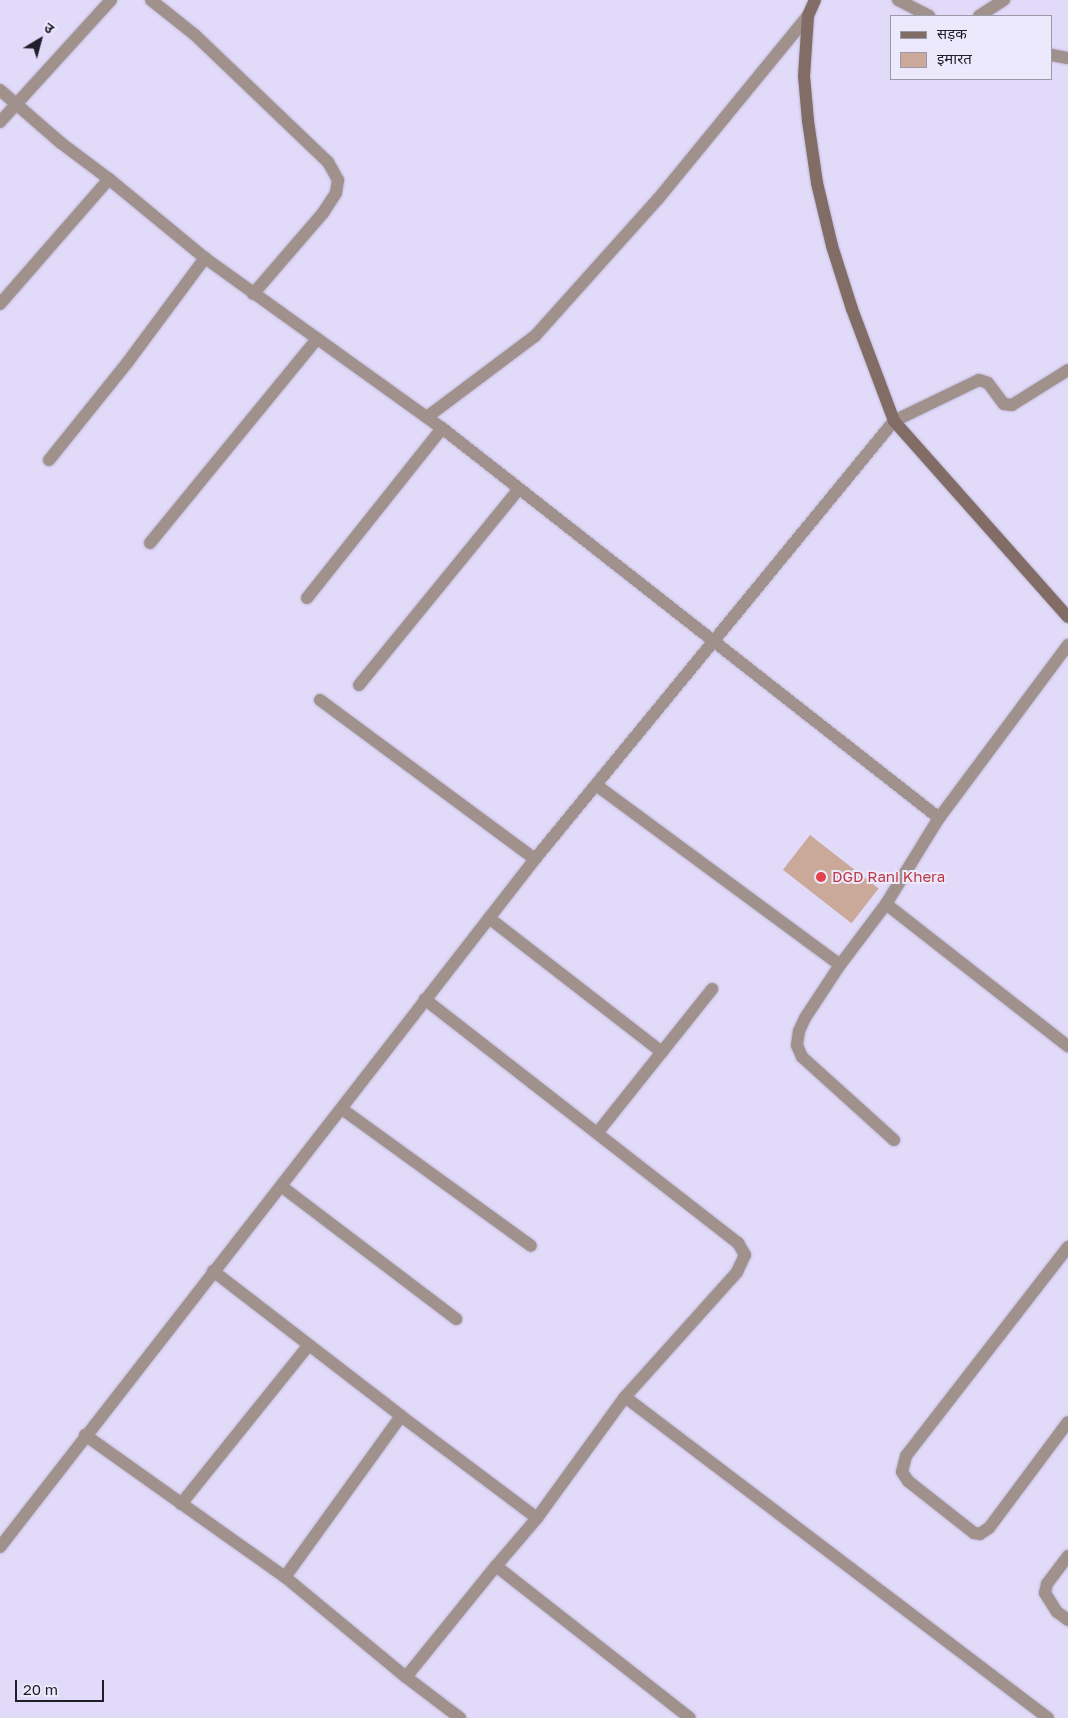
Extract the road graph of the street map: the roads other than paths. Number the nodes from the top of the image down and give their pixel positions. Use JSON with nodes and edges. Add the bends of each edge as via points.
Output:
{"nodes":[{"id":1,"x":111,"y":0,"type":"edge"},
{"id":2,"x":150,"y":0,"type":"edge"},
{"id":3,"x":815,"y":0,"type":"edge"},
{"id":4,"x":898,"y":0,"type":"edge"},
{"id":5,"x":1004,"y":0,"type":"edge"},
{"id":6,"x":927,"y":15,"type":"edge"},
{"id":7,"x":981,"y":15,"type":"edge"},
{"id":8,"x":808,"y":16,"type":"junction"},
{"id":9,"x":1053,"y":55,"type":"edge"},
{"id":10,"x":1068,"y":58,"type":"edge"},
{"id":11,"x":0,"y":90,"type":"edge"},
{"id":12,"x":15,"y":104,"type":"junction"},
{"id":13,"x":0,"y":122,"type":"edge"},
{"id":14,"x":109,"y":178,"type":"junction"},
{"id":15,"x":205,"y":258,"type":"junction"},
{"id":16,"x":253,"y":294,"type":"junction"},
{"id":17,"x":0,"y":304,"type":"edge"},
{"id":18,"x":317,"y":339,"type":"junction"},
{"id":19,"x":1068,"y":370,"type":"edge"},
{"id":20,"x":427,"y":417,"type":"junction"},
{"id":21,"x":894,"y":421,"type":"junction"},
{"id":22,"x":442,"y":428,"type":"junction"},
{"id":23,"x":49,"y":460,"type":"dead end"},
{"id":24,"x":519,"y":489,"type":"junction"},
{"id":25,"x":150,"y":543,"type":"dead end"},
{"id":26,"x":307,"y":598,"type":"dead end"},
{"id":27,"x":1068,"y":618,"type":"edge"},
{"id":28,"x":712,"y":640,"type":"junction"},
{"id":29,"x":1068,"y":645,"type":"edge"},
{"id":30,"x":359,"y":685,"type":"dead end"},
{"id":31,"x":320,"y":700,"type":"dead end"},
{"id":32,"x":596,"y":785,"type":"junction"},
{"id":33,"x":939,"y":818,"type":"junction"},
{"id":34,"x":535,"y":859,"type":"junction"},
{"id":35,"x":886,"y":904,"type":"junction"},
{"id":36,"x":489,"y":918,"type":"junction"},
{"id":37,"x":840,"y":966,"type":"junction"},
{"id":38,"x":712,"y":989,"type":"dead end"},
{"id":39,"x":426,"y":999,"type":"junction"},
{"id":40,"x":1068,"y":1046,"type":"edge"},
{"id":41,"x":662,"y":1052,"type":"junction"},
{"id":42,"x":342,"y":1109,"type":"junction"},
{"id":43,"x":598,"y":1132,"type":"junction"},
{"id":44,"x":894,"y":1140,"type":"dead end"},
{"id":45,"x":281,"y":1186,"type":"junction"},
{"id":46,"x":532,"y":1246,"type":"dead end"},
{"id":47,"x":1068,"y":1247,"type":"edge"},
{"id":48,"x":213,"y":1270,"type":"junction"},
{"id":49,"x":456,"y":1319,"type":"dead end"},
{"id":50,"x":309,"y":1345,"type":"junction"},
{"id":51,"x":626,"y":1397,"type":"junction"},
{"id":52,"x":401,"y":1416,"type":"junction"},
{"id":53,"x":1068,"y":1422,"type":"edge"},
{"id":54,"x":85,"y":1435,"type":"junction"},
{"id":55,"x":181,"y":1504,"type":"junction"},
{"id":56,"x":537,"y":1518,"type":"junction"},
{"id":57,"x":0,"y":1547,"type":"edge"},
{"id":58,"x":1068,"y":1556,"type":"edge"},
{"id":59,"x":496,"y":1566,"type":"junction"},
{"id":60,"x":285,"y":1577,"type":"junction"},
{"id":61,"x":1068,"y":1620,"type":"edge"},
{"id":62,"x":406,"y":1676,"type":"junction"},
{"id":63,"x":460,"y":1718,"type":"edge"},
{"id":64,"x":690,"y":1718,"type":"edge"},
{"id":65,"x":1048,"y":1718,"type":"edge"}],
"edges":[{"from":1,"to":12,"type":"street"},
{"from":2,"to":16,"type":"street","via":[[195,35],[328,162],[338,180],[336,193],[323,213]]},
{"from":3,"to":8,"type":"street"},
{"from":4,"to":6,"type":"street"},
{"from":5,"to":7,"type":"street"},
{"from":8,"to":20,"type":"street","via":[[658,199],[535,336]]},
{"from":8,"to":21,"type":"street","via":[[804,76],[817,183],[852,309]]},
{"from":9,"to":10,"type":"street"},
{"from":11,"to":12,"type":"street"},
{"from":12,"to":13,"type":"street"},
{"from":12,"to":14,"type":"street","via":[[61,144]]},
{"from":14,"to":15,"type":"street"},
{"from":14,"to":17,"type":"street"},
{"from":15,"to":16,"type":"street"},
{"from":15,"to":23,"type":"street"},
{"from":16,"to":18,"type":"street"},
{"from":18,"to":20,"type":"street"},
{"from":18,"to":25,"type":"street"},
{"from":19,"to":21,"type":"street","via":[[1012,405],[1007,406],[1000,401],[988,382],[979,380]]},
{"from":20,"to":22,"type":"street"},
{"from":21,"to":27,"type":"street"},
{"from":21,"to":28,"type":"street"},
{"from":22,"to":24,"type":"street"},
{"from":22,"to":26,"type":"street"},
{"from":24,"to":28,"type":"street"},
{"from":24,"to":30,"type":"street"},
{"from":28,"to":32,"type":"street"},
{"from":28,"to":33,"type":"street"},
{"from":29,"to":33,"type":"street"},
{"from":31,"to":34,"type":"street"},
{"from":32,"to":34,"type":"street"},
{"from":32,"to":37,"type":"street"},
{"from":33,"to":35,"type":"street"},
{"from":34,"to":36,"type":"street"},
{"from":35,"to":37,"type":"street"},
{"from":35,"to":40,"type":"street"},
{"from":36,"to":39,"type":"street"},
{"from":36,"to":41,"type":"street"},
{"from":37,"to":44,"type":"street","via":[[805,1018],[797,1044],[802,1057],[811,1066]]},
{"from":38,"to":41,"type":"street"},
{"from":39,"to":42,"type":"street"},
{"from":39,"to":43,"type":"street"},
{"from":41,"to":43,"type":"street"},
{"from":42,"to":45,"type":"street"},
{"from":42,"to":46,"type":"street"},
{"from":43,"to":51,"type":"street","via":[[738,1243],[745,1255],[737,1272]]},
{"from":45,"to":48,"type":"street"},
{"from":45,"to":49,"type":"street"},
{"from":47,"to":53,"type":"street","via":[[906,1456],[902,1472],[908,1481],[980,1534],[989,1528]]},
{"from":48,"to":50,"type":"street"},
{"from":48,"to":54,"type":"street"},
{"from":50,"to":52,"type":"street"},
{"from":50,"to":55,"type":"street"},
{"from":51,"to":56,"type":"street"},
{"from":51,"to":65,"type":"street"},
{"from":52,"to":56,"type":"street"},
{"from":52,"to":60,"type":"street"},
{"from":54,"to":55,"type":"street"},
{"from":54,"to":57,"type":"street"},
{"from":55,"to":60,"type":"street"},
{"from":56,"to":59,"type":"street"},
{"from":58,"to":61,"type":"street","via":[[1047,1584],[1045,1593],[1056,1612]]},
{"from":59,"to":62,"type":"street"},
{"from":59,"to":64,"type":"street"},
{"from":60,"to":62,"type":"street"},
{"from":62,"to":63,"type":"street"}]}
